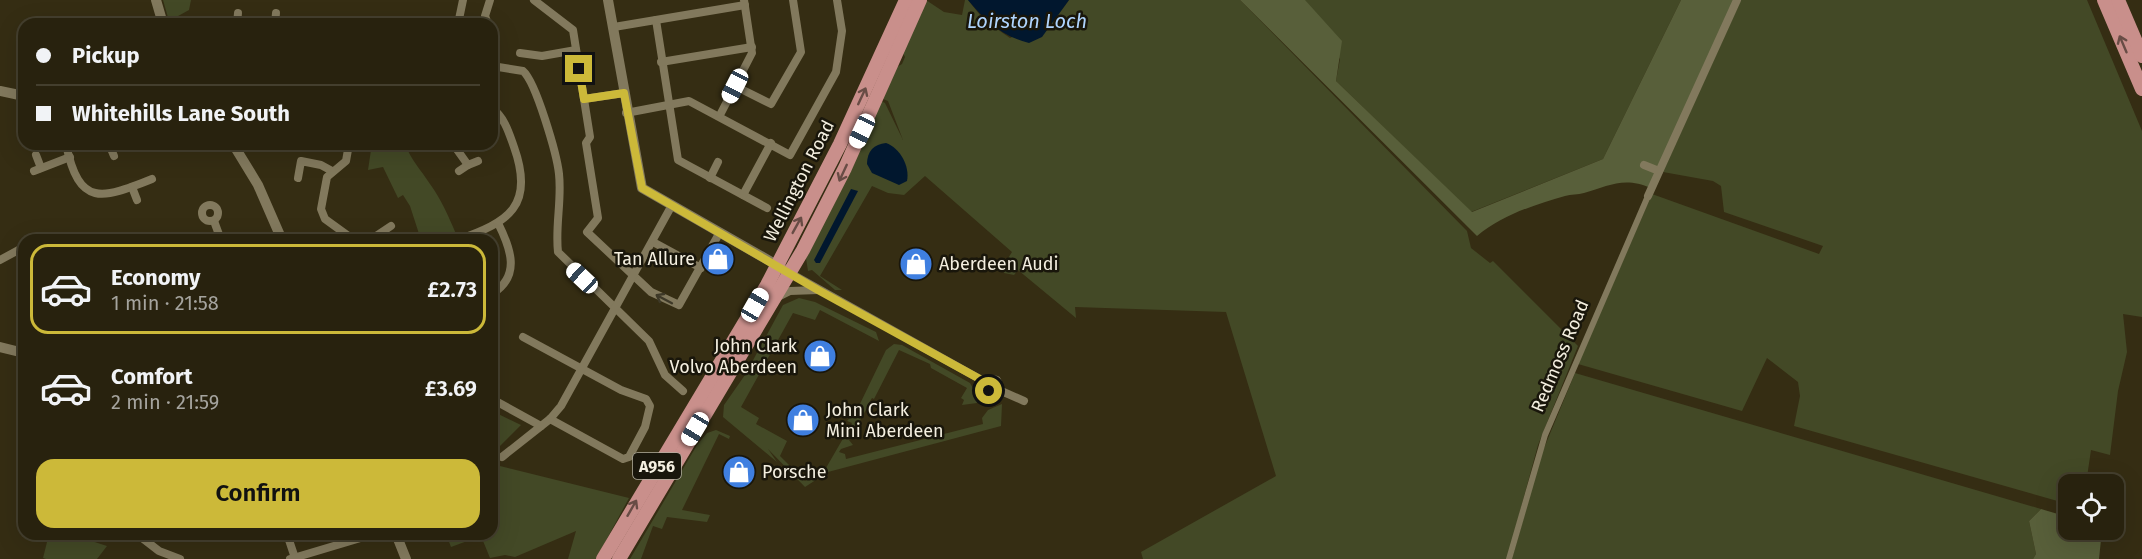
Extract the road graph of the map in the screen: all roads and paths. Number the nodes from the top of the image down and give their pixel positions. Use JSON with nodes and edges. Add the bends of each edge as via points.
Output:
{"nodes":[{"id":1,"x":156,"y":0,"type":"edge"},
{"id":2,"x":463,"y":0,"type":"edge"},
{"id":3,"x":489,"y":0,"type":"edge"},
{"id":4,"x":608,"y":0,"type":"edge"},
{"id":5,"x":793,"y":0,"type":"edge"},
{"id":6,"x":837,"y":0,"type":"edge"},
{"id":7,"x":906,"y":0,"type":"edge"},
{"id":8,"x":920,"y":0,"type":"edge"},
{"id":9,"x":1737,"y":0,"type":"edge"},
{"id":10,"x":2104,"y":0,"type":"edge"},
{"id":11,"x":2118,"y":0,"type":"edge"},
{"id":12,"x":538,"y":1,"type":"edge"},
{"id":13,"x":745,"y":3,"type":"edge"},
{"id":14,"x":238,"y":13,"type":"dead end"},
{"id":15,"x":276,"y":13,"type":"dead end"},
{"id":16,"x":161,"y":18,"type":"edge"},
{"id":17,"x":238,"y":18,"type":"edge"},
{"id":18,"x":276,"y":18,"type":"edge"},
{"id":19,"x":459,"y":18,"type":"edge"},
{"id":20,"x":486,"y":18,"type":"edge"},
{"id":21,"x":656,"y":20,"type":"junction"},
{"id":22,"x":614,"y":27,"type":"junction"},
{"id":23,"x":752,"y":47,"type":"junction"},
{"id":24,"x":576,"y":50,"type":"junction"},
{"id":25,"x":520,"y":53,"type":"dead end"},
{"id":26,"x":2142,"y":56,"type":"edge"},
{"id":27,"x":662,"y":62,"type":"junction"},
{"id":28,"x":498,"y":67,"type":"edge"},
{"id":29,"x":735,"y":86,"type":"junction"},
{"id":30,"x":2142,"y":89,"type":"edge"},
{"id":31,"x":0,"y":92,"type":"edge"},
{"id":32,"x":624,"y":93,"type":"junction"},
{"id":33,"x":18,"y":95,"type":"edge"},
{"id":34,"x":584,"y":99,"type":"junction"},
{"id":35,"x":669,"y":104,"type":"junction"},
{"id":36,"x":627,"y":113,"type":"junction"},
{"id":37,"x":498,"y":115,"type":"edge"},
{"id":38,"x":720,"y":115,"type":"junction"},
{"id":39,"x":771,"y":143,"type":"junction"},
{"id":40,"x":68,"y":150,"type":"edge"},
{"id":41,"x":112,"y":150,"type":"edge"},
{"id":42,"x":237,"y":150,"type":"edge"},
{"id":43,"x":348,"y":150,"type":"edge"},
{"id":44,"x":457,"y":150,"type":"edge"},
{"id":45,"x":36,"y":155,"type":"dead end"},
{"id":46,"x":114,"y":156,"type":"dead end"},
{"id":47,"x":70,"y":157,"type":"junction"},
{"id":48,"x":478,"y":161,"type":"dead end"},
{"id":49,"x":718,"y":162,"type":"dead end"},
{"id":50,"x":468,"y":165,"type":"junction"},
{"id":51,"x":1644,"y":165,"type":"dead end"},
{"id":52,"x":332,"y":171,"type":"junction"},
{"id":53,"x":459,"y":171,"type":"dead end"},
{"id":54,"x":1659,"y":171,"type":"junction"},
{"id":55,"x":298,"y":178,"type":"dead end"},
{"id":56,"x":710,"y":178,"type":"junction"},
{"id":57,"x":152,"y":179,"type":"dead end"},
{"id":58,"x":132,"y":187,"type":"junction"},
{"id":59,"x":742,"y":195,"type":"junction"},
{"id":60,"x":1647,"y":196,"type":"joint"},
{"id":61,"x":137,"y":200,"type":"dead end"},
{"id":62,"x":672,"y":205,"type":"junction"},
{"id":63,"x":767,"y":208,"type":"dead end"},
{"id":64,"x":214,"y":221,"type":"dead end"},
{"id":65,"x":498,"y":224,"type":"junction"},
{"id":66,"x":392,"y":226,"type":"dead end"},
{"id":67,"x":720,"y":232,"type":"junction"},
{"id":68,"x":219,"y":234,"type":"edge"},
{"id":69,"x":279,"y":234,"type":"edge"},
{"id":70,"x":344,"y":234,"type":"edge"},
{"id":71,"x":384,"y":234,"type":"edge"},
{"id":72,"x":472,"y":234,"type":"edge"},
{"id":73,"x":653,"y":242,"type":"junction"},
{"id":74,"x":18,"y":250,"type":"edge"},
{"id":75,"x":0,"y":260,"type":"edge"},
{"id":76,"x":777,"y":265,"type":"junction"},
{"id":77,"x":701,"y":268,"type":"junction"},
{"id":78,"x":790,"y":273,"type":"junction"},
{"id":79,"x":633,"y":276,"type":"junction"},
{"id":80,"x":498,"y":289,"type":"edge"},
{"id":81,"x":818,"y":290,"type":"junction"},
{"id":82,"x":774,"y":301,"type":"junction"},
{"id":83,"x":615,"y":309,"type":"junction"},
{"id":84,"x":523,"y":337,"type":"dead end"},
{"id":85,"x":0,"y":347,"type":"edge"},
{"id":86,"x":18,"y":352,"type":"edge"},
{"id":87,"x":582,"y":369,"type":"junction"},
{"id":88,"x":683,"y":391,"type":"dead end"},
{"id":89,"x":1024,"y":401,"type":"dead end"},
{"id":90,"x":498,"y":402,"type":"edge"},
{"id":91,"x":550,"y":419,"type":"junction"},
{"id":92,"x":541,"y":426,"type":"junction"},
{"id":93,"x":502,"y":457,"type":"dead end"},
{"id":94,"x":145,"y":540,"type":"edge"},
{"id":95,"x":288,"y":540,"type":"edge"},
{"id":96,"x":354,"y":540,"type":"edge"},
{"id":97,"x":398,"y":540,"type":"edge"},
{"id":98,"x":180,"y":559,"type":"edge"},
{"id":99,"x":292,"y":559,"type":"edge"},
{"id":100,"x":406,"y":559,"type":"edge"},
{"id":101,"x":603,"y":559,"type":"edge"},
{"id":102,"x":619,"y":559,"type":"edge"},
{"id":103,"x":1509,"y":559,"type":"edge"}],
"edges":[{"from":1,"to":16,"type":"street"},
{"from":2,"to":19,"type":"street"},
{"from":3,"to":20,"type":"street"},
{"from":4,"to":22,"type":"street"},
{"from":5,"to":29,"type":"street","via":[[801,52],[771,104]]},
{"from":6,"to":39,"type":"street","via":[[842,32],[836,72],[790,155]]},
{"from":76,"to":7,"type":"main road","name":"Wellington Road","number":"A956","one_way":true,"via":[[840,144]]},
{"from":8,"to":78,"type":"main road","name":"Wellington Road","number":"A956","one_way":true,"via":[[841,177]]},
{"from":9,"to":54,"type":"street","name":"Redmoss Road"},
{"from":30,"to":10,"type":"main road","one_way":true},
{"from":11,"to":26,"type":"main road"},
{"from":12,"to":24,"type":"street","via":[[573,30]]},
{"from":13,"to":21,"type":"street"},
{"from":13,"to":23,"type":"street"},
{"from":14,"to":17,"type":"street"},
{"from":15,"to":18,"type":"street"},
{"from":21,"to":22,"type":"street"},
{"from":21,"to":27,"type":"street"},
{"from":22,"to":32,"type":"street"},
{"from":23,"to":27,"type":"street"},
{"from":23,"to":29,"type":"street"},
{"from":24,"to":25,"type":"street","via":[[542,56]]},
{"from":24,"to":34,"type":"street"},
{"from":27,"to":35,"type":"street"},
{"from":28,"to":83,"type":"street","via":[[523,71],[533,86],[559,175],[558,252]]},
{"from":29,"to":38,"type":"street"},
{"from":31,"to":33,"type":"street"},
{"from":32,"to":34,"type":"street"},
{"from":32,"to":36,"type":"street"},
{"from":34,"to":79,"type":"street","via":[[590,137],[586,143],[598,218],[587,232]]},
{"from":35,"to":36,"type":"street"},
{"from":35,"to":38,"type":"street","via":[[689,101]]},
{"from":35,"to":56,"type":"street","via":[[678,160]]},
{"from":36,"to":62,"type":"street","via":[[638,181],[647,192]]},
{"from":37,"to":65,"type":"street","via":[[506,124],[523,182],[512,211]]},
{"from":38,"to":39,"type":"street"},
{"from":39,"to":59,"type":"street"},
{"from":40,"to":47,"type":"street"},
{"from":41,"to":46,"type":"street"},
{"from":42,"to":69,"type":"street","via":[[258,185]]},
{"from":43,"to":52,"type":"street","via":[[346,161]]},
{"from":44,"to":50,"type":"street"},
{"from":45,"to":47,"type":"street","via":[[38,169]]},
{"from":47,"to":58,"type":"street","via":[[81,184],[92,194]]},
{"from":48,"to":50,"type":"street"},
{"from":49,"to":56,"type":"street"},
{"from":50,"to":53,"type":"street"},
{"from":51,"to":54,"type":"street"},
{"from":52,"to":55,"type":"street","via":[[301,161]]},
{"from":52,"to":70,"type":"street","via":[[327,177],[321,209],[325,219]]},
{"from":54,"to":60,"type":"street","name":"Redmoss Road"},
{"from":56,"to":59,"type":"street"},
{"from":57,"to":58,"type":"street"},
{"from":58,"to":61,"type":"street"},
{"from":59,"to":63,"type":"street"},
{"from":60,"to":103,"type":"street","name":"Redmoss Road","via":[[1545,435]]},
{"from":62,"to":67,"type":"street"},
{"from":62,"to":73,"type":"street"},
{"from":64,"to":68,"type":"street"},
{"from":65,"to":72,"type":"street"},
{"from":65,"to":80,"type":"street","via":[[511,248],[512,267],[507,281]]},
{"from":66,"to":71,"type":"street"},
{"from":67,"to":76,"type":"street"},
{"from":67,"to":77,"type":"street"},
{"from":73,"to":77,"type":"street"},
{"from":73,"to":79,"type":"street"},
{"from":74,"to":75,"type":"street"},
{"from":76,"to":78,"type":"street"},
{"from":101,"to":76,"type":"main road","name":"Wellington Road","number":"A956","one_way":true},
{"from":77,"to":79,"type":"street","one_way":true,"via":[[679,305],[651,292]]},
{"from":78,"to":81,"type":"street"},
{"from":78,"to":82,"type":"main road","name":"Wellington Road","number":"A956"},
{"from":79,"to":83,"type":"street"},
{"from":81,"to":82,"type":"street","via":[[790,291]]},
{"from":81,"to":89,"type":"street","via":[[987,383],[997,380],[999,390]]},
{"from":82,"to":102,"type":"main road","name":"Wellington Road","number":"A956"},
{"from":83,"to":87,"type":"street"},
{"from":83,"to":88,"type":"street","via":[[649,341],[665,375]]},
{"from":84,"to":87,"type":"street"},
{"from":85,"to":86,"type":"street"},
{"from":87,"to":91,"type":"street"},
{"from":87,"to":91,"type":"street","via":[[649,402],[645,427],[632,453],[623,459]]},
{"from":90,"to":92,"type":"street"},
{"from":91,"to":92,"type":"street"},
{"from":92,"to":93,"type":"street"},
{"from":94,"to":98,"type":"street"},
{"from":95,"to":99,"type":"street"},
{"from":96,"to":99,"type":"street"},
{"from":97,"to":100,"type":"street"}]}
